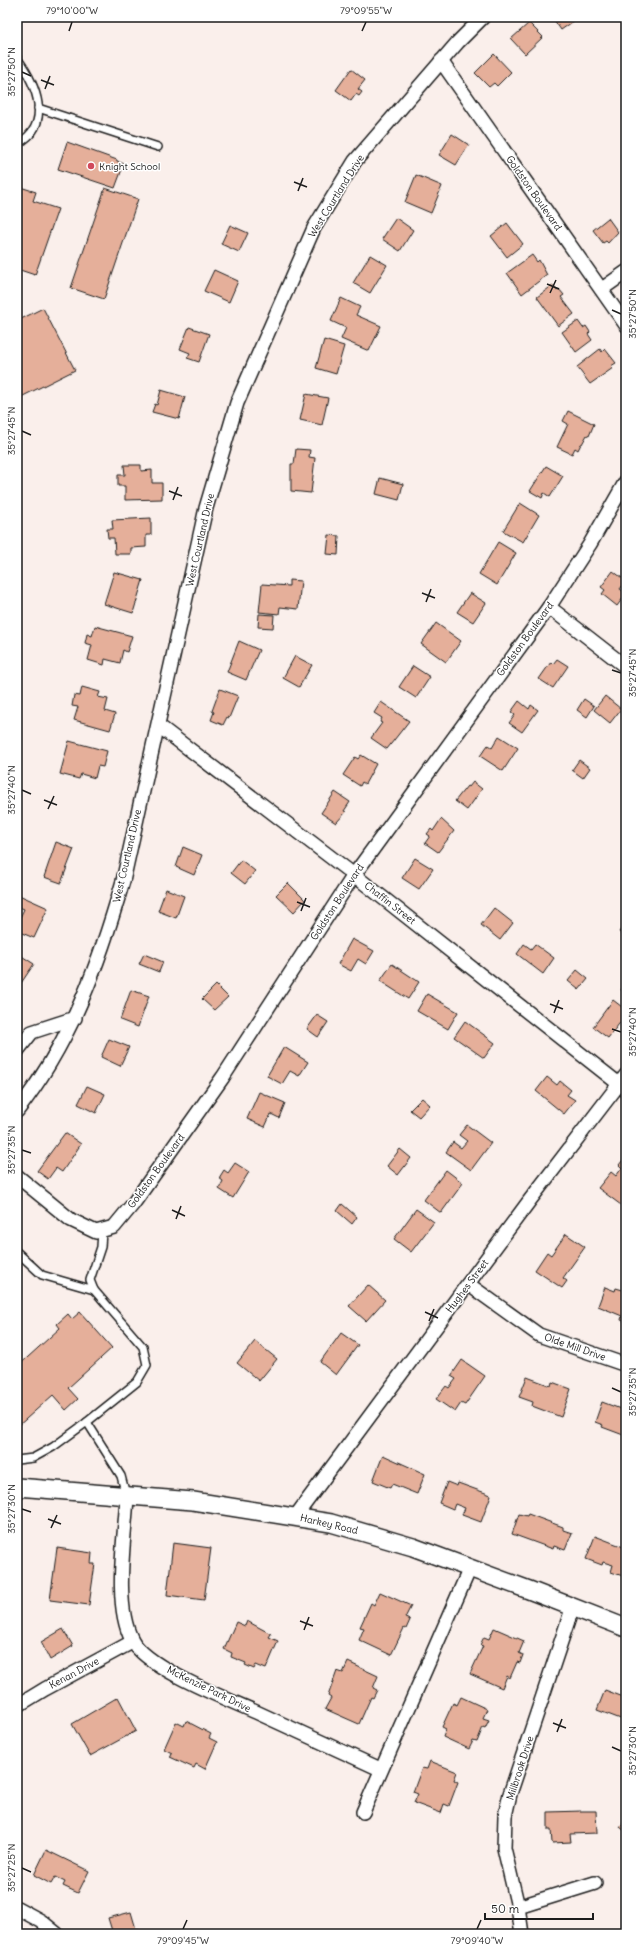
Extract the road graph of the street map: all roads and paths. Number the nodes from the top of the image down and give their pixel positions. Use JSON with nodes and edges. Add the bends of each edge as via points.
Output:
{"nodes":[{"id":1,"x":482,"y":17,"type":"edge"},
{"id":2,"x":17,"y":58,"type":"edge"},
{"id":3,"x":441,"y":61,"type":"junction"},
{"id":4,"x":38,"y":108,"type":"junction"},
{"id":5,"x":17,"y":144,"type":"edge"},
{"id":6,"x":158,"y":147,"type":"dead end"},
{"id":7,"x":626,"y":272,"type":"edge"},
{"id":8,"x":602,"y":288,"type":"junction"},
{"id":9,"x":626,"y":325,"type":"edge"},
{"id":10,"x":626,"y":481,"type":"edge"},
{"id":11,"x":549,"y":607,"type":"junction"},
{"id":12,"x":626,"y":667,"type":"edge"},
{"id":13,"x":159,"y":726,"type":"junction"},
{"id":14,"x":354,"y":875,"type":"junction"},
{"id":15,"x":75,"y":1018,"type":"junction"},
{"id":16,"x":17,"y":1052,"type":"edge"},
{"id":17,"x":623,"y":1080,"type":"edge"},
{"id":18,"x":17,"y":1111,"type":"edge"},
{"id":19,"x":17,"y":1176,"type":"edge"},
{"id":20,"x":102,"y":1231,"type":"junction"},
{"id":21,"x":17,"y":1252,"type":"edge"},
{"id":22,"x":468,"y":1284,"type":"junction"},
{"id":23,"x":94,"y":1290,"type":"junction"},
{"id":24,"x":626,"y":1365,"type":"edge"},
{"id":25,"x":86,"y":1422,"type":"junction"},
{"id":26,"x":17,"y":1460,"type":"edge"},
{"id":27,"x":17,"y":1487,"type":"edge"},
{"id":28,"x":127,"y":1497,"type":"junction"},
{"id":29,"x":295,"y":1517,"type":"junction"},
{"id":30,"x":470,"y":1568,"type":"junction"},
{"id":31,"x":573,"y":1606,"type":"junction"},
{"id":32,"x":626,"y":1628,"type":"edge"},
{"id":33,"x":132,"y":1642,"type":"junction"},
{"id":34,"x":17,"y":1706,"type":"edge"},
{"id":35,"x":380,"y":1769,"type":"junction"},
{"id":36,"x":363,"y":1812,"type":"dead end"},
{"id":37,"x":595,"y":1883,"type":"dead end"},
{"id":38,"x":518,"y":1907,"type":"junction"},
{"id":39,"x":17,"y":1908,"type":"edge"},
{"id":40,"x":57,"y":1934,"type":"edge"},
{"id":41,"x":522,"y":1934,"type":"edge"}],
"edges":[{"from":1,"to":3,"type":"street","name":"West Courtland Drive"},
{"from":2,"to":4,"type":"lane","via":[[34,85]]},
{"from":3,"to":8,"type":"street","name":"Goldston Boulevard"},
{"from":3,"to":13,"type":"street","name":"West Courtland Drive","via":[[355,162],[314,228],[237,403],[206,508]]},
{"from":4,"to":5,"type":"lane","via":[[35,127],[27,139]]},
{"from":4,"to":6,"type":"lane"},
{"from":7,"to":8,"type":"street"},
{"from":8,"to":9,"type":"street","name":"Goldston Boulevard"},
{"from":10,"to":11,"type":"street","name":"Goldston Boulevard","via":[[590,544]]},
{"from":11,"to":12,"type":"street"},
{"from":11,"to":14,"type":"street","name":"Goldston Boulevard"},
{"from":13,"to":14,"type":"street","name":"Chaffin Street"},
{"from":13,"to":15,"type":"street","name":"West Courtland Drive","via":[[123,881],[106,937]]},
{"from":14,"to":17,"type":"street","name":"Chaffin Street"},
{"from":14,"to":20,"type":"street","name":"Goldston Boulevard","via":[[223,1077],[133,1204],[114,1227]]},
{"from":15,"to":16,"type":"street","via":[[32,1032]]},
{"from":15,"to":18,"type":"street","name":"West Courtland Drive","via":[[34,1089]]},
{"from":17,"to":22,"type":"street","name":"Hughes Street"},
{"from":19,"to":20,"type":"street","via":[[71,1220],[96,1232]]},
{"from":20,"to":23,"type":"lane","via":[[101,1247],[90,1280]]},
{"from":21,"to":23,"type":"lane","via":[[42,1275]]},
{"from":22,"to":24,"type":"street","name":"Olde Mill Drive","via":[[539,1335]]},
{"from":22,"to":29,"type":"street","name":"Hughes Street"},
{"from":23,"to":25,"type":"lane","via":[[143,1347],[147,1365],[137,1382]]},
{"from":25,"to":26,"type":"lane","via":[[54,1447],[33,1458]]},
{"from":25,"to":28,"type":"lane","via":[[121,1476]]},
{"from":27,"to":28,"type":"street","name":"Harkey Road"},
{"from":28,"to":29,"type":"street","name":"Harkey Road","via":[[193,1501]]},
{"from":28,"to":33,"type":"street","name":"McKenzie Park Drive","via":[[122,1596]]},
{"from":29,"to":30,"type":"street","name":"Harkey Road","via":[[331,1523],[371,1534]]},
{"from":30,"to":31,"type":"street","name":"Harkey Road"},
{"from":30,"to":35,"type":"street"},
{"from":31,"to":32,"type":"street","name":"Harkey Road"},
{"from":31,"to":38,"type":"street","name":"Millbrook Drive","via":[[510,1794],[505,1816],[504,1848]]},
{"from":33,"to":34,"type":"street","name":"Kenan Drive"},
{"from":33,"to":35,"type":"street","name":"McKenzie Park Drive","via":[[144,1654],[178,1676]]},
{"from":35,"to":36,"type":"street"},
{"from":37,"to":38,"type":"street"},
{"from":38,"to":41,"type":"street","name":"Millbrook Drive"},
{"from":39,"to":40,"type":"street","via":[[41,1921]]}]}
